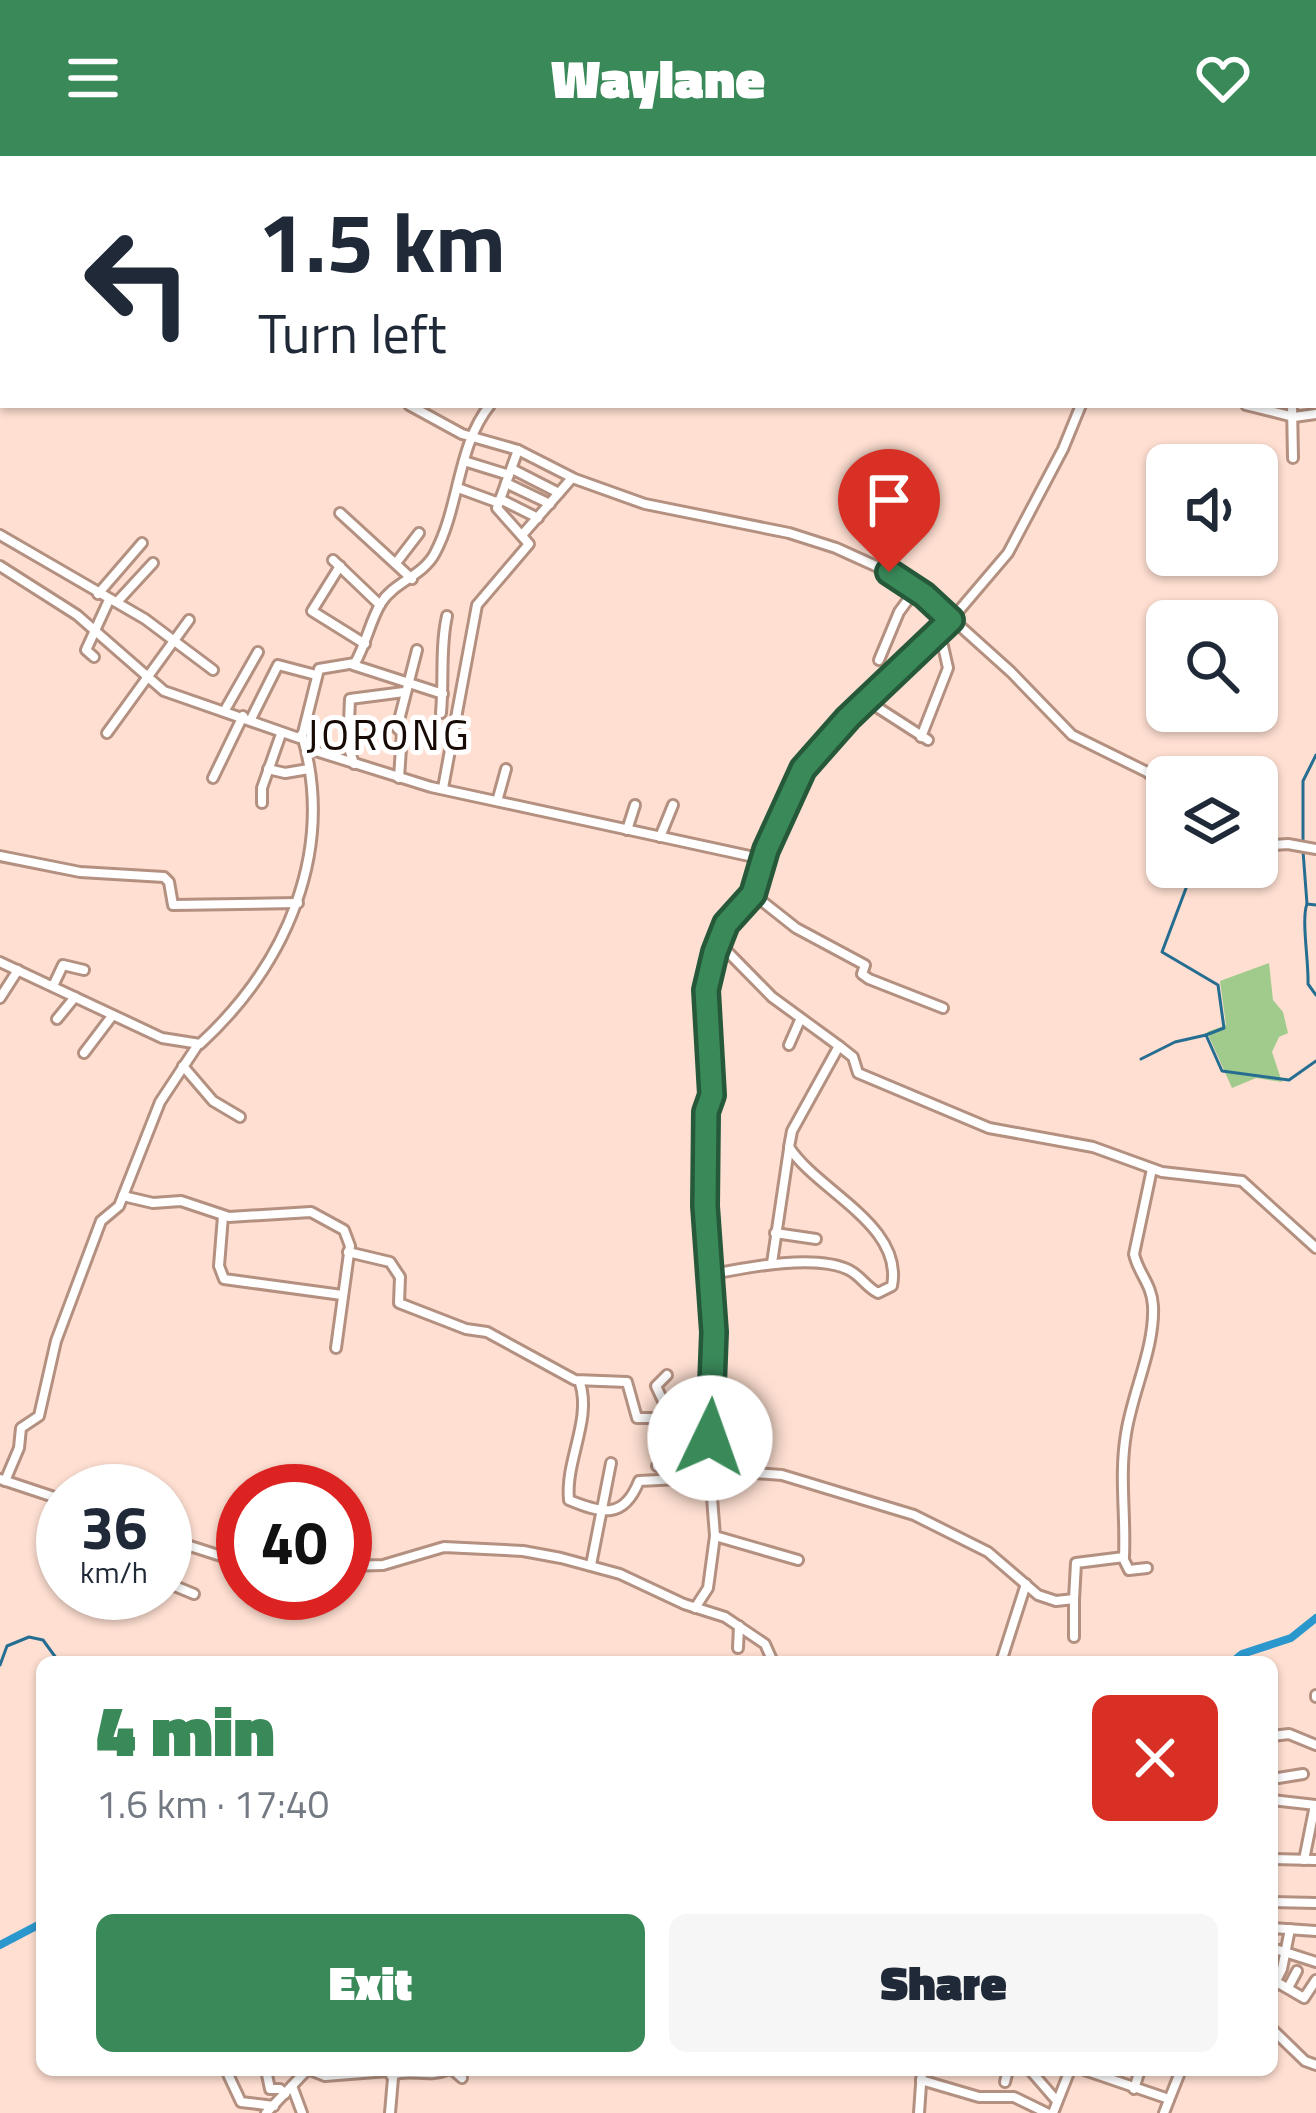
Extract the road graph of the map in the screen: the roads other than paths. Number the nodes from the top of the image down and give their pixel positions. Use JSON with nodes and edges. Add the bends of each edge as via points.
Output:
{"nodes":[{"id":1,"x":415,"y":408,"type":"edge"},
{"id":2,"x":488,"y":408,"type":"edge"},
{"id":3,"x":1080,"y":408,"type":"edge"},
{"id":4,"x":1259,"y":408,"type":"edge"},
{"id":5,"x":1292,"y":408,"type":"edge"},
{"id":6,"x":1316,"y":414,"type":"edge"},
{"id":7,"x":1294,"y":417,"type":"junction"},
{"id":8,"x":471,"y":437,"type":"junction"},
{"id":9,"x":518,"y":450,"type":"junction"},
{"id":10,"x":1293,"y":458,"type":"dead end"},
{"id":11,"x":464,"y":461,"type":"junction"},
{"id":12,"x":509,"y":476,"type":"junction"},
{"id":13,"x":572,"y":478,"type":"junction"},
{"id":14,"x":458,"y":488,"type":"junction"},
{"id":15,"x":559,"y":494,"type":"junction"},
{"id":16,"x":500,"y":501,"type":"junction"},
{"id":17,"x":550,"y":505,"type":"junction"},
{"id":18,"x":340,"y":513,"type":"dead end"},
{"id":19,"x":538,"y":518,"type":"junction"},
{"id":20,"x":419,"y":533,"type":"dead end"},
{"id":21,"x":524,"y":534,"type":"junction"},
{"id":22,"x":0,"y":535,"type":"edge"},
{"id":23,"x":142,"y":543,"type":"dead end"},
{"id":24,"x":153,"y":563,"type":"dead end"},
{"id":25,"x":396,"y":563,"type":"junction"},
{"id":26,"x":0,"y":566,"type":"edge"},
{"id":27,"x":412,"y":579,"type":"junction"},
{"id":28,"x":916,"y":589,"type":"junction"},
{"id":29,"x":98,"y":594,"type":"junction"},
{"id":30,"x":113,"y":601,"type":"junction"},
{"id":31,"x":380,"y":605,"type":"junction"},
{"id":32,"x":447,"y":616,"type":"dead end"},
{"id":33,"x":189,"y":620,"type":"dead end"},
{"id":34,"x":951,"y":620,"type":"junction"},
{"id":35,"x":97,"y":632,"type":"junction"},
{"id":36,"x":935,"y":635,"type":"junction"},
{"id":37,"x":173,"y":640,"type":"junction"},
{"id":38,"x":365,"y":644,"type":"junction"},
{"id":39,"x":417,"y":650,"type":"dead end"},
{"id":40,"x":258,"y":652,"type":"dead end"},
{"id":41,"x":94,"y":656,"type":"dead end"},
{"id":42,"x":879,"y":660,"type":"dead end"},
{"id":43,"x":352,"y":664,"type":"junction"},
{"id":44,"x":213,"y":670,"type":"dead end"},
{"id":45,"x":316,"y":676,"type":"junction"},
{"id":46,"x":145,"y":678,"type":"junction"},
{"id":47,"x":405,"y":688,"type":"junction"},
{"id":48,"x":443,"y":694,"type":"junction"},
{"id":49,"x":866,"y":700,"type":"junction"},
{"id":50,"x":225,"y":710,"type":"junction"},
{"id":51,"x":441,"y":713,"type":"dead end"},
{"id":52,"x":247,"y":718,"type":"junction"},
{"id":53,"x":106,"y":733,"type":"dead end"},
{"id":54,"x":281,"y":734,"type":"junction"},
{"id":55,"x":302,"y":735,"type":"junction"},
{"id":56,"x":306,"y":748,"type":"junction"},
{"id":57,"x":354,"y":765,"type":"junction"},
{"id":58,"x":268,"y":769,"type":"junction"},
{"id":59,"x":309,"y":769,"type":"junction"},
{"id":60,"x":506,"y":769,"type":"dead end"},
{"id":61,"x":1146,"y":772,"type":"edge"},
{"id":62,"x":213,"y":778,"type":"dead end"},
{"id":63,"x":399,"y":778,"type":"junction"},
{"id":64,"x":443,"y":788,"type":"junction"},
{"id":65,"x":498,"y":798,"type":"junction"},
{"id":66,"x":262,"y":802,"type":"dead end"},
{"id":67,"x":635,"y":805,"type":"dead end"},
{"id":68,"x":673,"y":805,"type":"dead end"},
{"id":69,"x":628,"y":830,"type":"junction"},
{"id":70,"x":660,"y":837,"type":"junction"},
{"id":71,"x":1278,"y":846,"type":"edge"},
{"id":72,"x":1316,"y":849,"type":"edge"},
{"id":73,"x":0,"y":856,"type":"edge"},
{"id":74,"x":764,"y":859,"type":"junction"},
{"id":75,"x":753,"y":894,"type":"junction"},
{"id":76,"x":298,"y":903,"type":"junction"},
{"id":77,"x":718,"y":942,"type":"junction"},
{"id":78,"x":0,"y":962,"type":"edge"},
{"id":79,"x":18,"y":970,"type":"junction"},
{"id":80,"x":84,"y":970,"type":"dead end"},
{"id":81,"x":53,"y":986,"type":"junction"},
{"id":82,"x":75,"y":996,"type":"junction"},
{"id":83,"x":0,"y":998,"type":"edge"},
{"id":84,"x":943,"y":1008,"type":"dead end"},
{"id":85,"x":112,"y":1015,"type":"junction"},
{"id":86,"x":57,"y":1019,"type":"dead end"},
{"id":87,"x":800,"y":1020,"type":"junction"},
{"id":88,"x":198,"y":1045,"type":"junction"},
{"id":89,"x":789,"y":1045,"type":"dead end"},
{"id":90,"x":839,"y":1046,"type":"junction"},
{"id":91,"x":84,"y":1053,"type":"dead end"},
{"id":92,"x":183,"y":1066,"type":"junction"},
{"id":93,"x":240,"y":1118,"type":"dead end"},
{"id":94,"x":789,"y":1148,"type":"junction"},
{"id":95,"x":1152,"y":1169,"type":"junction"},
{"id":96,"x":122,"y":1196,"type":"junction"},
{"id":97,"x":223,"y":1216,"type":"junction"},
{"id":98,"x":775,"y":1233,"type":"junction"},
{"id":99,"x":815,"y":1239,"type":"dead end"},
{"id":100,"x":1316,"y":1248,"type":"edge"},
{"id":101,"x":348,"y":1252,"type":"junction"},
{"id":102,"x":772,"y":1263,"type":"junction"},
{"id":103,"x":708,"y":1275,"type":"junction"},
{"id":104,"x":342,"y":1295,"type":"junction"},
{"id":105,"x":336,"y":1348,"type":"dead end"},
{"id":106,"x":667,"y":1375,"type":"dead end"},
{"id":107,"x":580,"y":1382,"type":"junction"},
{"id":108,"x":670,"y":1417,"type":"junction"},
{"id":109,"x":711,"y":1418,"type":"junction"},
{"id":110,"x":710,"y":1438,"type":"junction"},
{"id":111,"x":692,"y":1440,"type":"dead end"},
{"id":112,"x":611,"y":1463,"type":"dead end"},
{"id":113,"x":657,"y":1466,"type":"dead end"},
{"id":114,"x":684,"y":1467,"type":"junction"},
{"id":115,"x":710,"y":1468,"type":"junction"},
{"id":116,"x":2,"y":1480,"type":"edge"},
{"id":117,"x":36,"y":1492,"type":"edge"},
{"id":118,"x":603,"y":1509,"type":"junction"},
{"id":119,"x":715,"y":1536,"type":"junction"},
{"id":120,"x":1123,"y":1558,"type":"junction"},
{"id":121,"x":797,"y":1560,"type":"dead end"},
{"id":122,"x":372,"y":1565,"type":"edge"},
{"id":123,"x":591,"y":1565,"type":"junction"},
{"id":124,"x":1147,"y":1568,"type":"dead end"},
{"id":125,"x":1026,"y":1582,"type":"junction"},
{"id":126,"x":1074,"y":1599,"type":"junction"},
{"id":127,"x":695,"y":1608,"type":"junction"},
{"id":128,"x":739,"y":1626,"type":"junction"},
{"id":129,"x":1074,"y":1636,"type":"dead end"},
{"id":130,"x":738,"y":1648,"type":"dead end"},
{"id":131,"x":770,"y":1656,"type":"edge"},
{"id":132,"x":1003,"y":1656,"type":"edge"},
{"id":133,"x":1278,"y":1735,"type":"edge"},
{"id":134,"x":1316,"y":1744,"type":"edge"},
{"id":135,"x":1303,"y":1774,"type":"dead end"},
{"id":136,"x":1278,"y":1778,"type":"edge"},
{"id":137,"x":1278,"y":1801,"type":"edge"},
{"id":138,"x":1315,"y":1805,"type":"edge"},
{"id":139,"x":1278,"y":1858,"type":"edge"},
{"id":140,"x":1304,"y":1860,"type":"junction"},
{"id":141,"x":1316,"y":1860,"type":"edge"},
{"id":142,"x":1278,"y":1902,"type":"edge"},
{"id":143,"x":1316,"y":1903,"type":"edge"},
{"id":144,"x":1278,"y":1928,"type":"edge"},
{"id":145,"x":1290,"y":1929,"type":"junction"},
{"id":146,"x":1316,"y":1931,"type":"edge"},
{"id":147,"x":1278,"y":1951,"type":"edge"},
{"id":148,"x":1286,"y":1954,"type":"junction"},
{"id":149,"x":1315,"y":1959,"type":"edge"},
{"id":150,"x":1278,"y":1972,"type":"edge"},
{"id":151,"x":1297,"y":1972,"type":"dead end"},
{"id":152,"x":1278,"y":1985,"type":"edge"},
{"id":153,"x":1315,"y":1985,"type":"edge"},
{"id":154,"x":1288,"y":1988,"type":"junction"},
{"id":155,"x":1278,"y":2036,"type":"edge"},
{"id":156,"x":1316,"y":2065,"type":"edge"},
{"id":157,"x":229,"y":2076,"type":"edge"},
{"id":158,"x":267,"y":2076,"type":"edge"},
{"id":159,"x":303,"y":2076,"type":"edge"},
{"id":160,"x":392,"y":2076,"type":"edge"},
{"id":161,"x":459,"y":2076,"type":"edge"},
{"id":162,"x":921,"y":2076,"type":"edge"},
{"id":163,"x":924,"y":2076,"type":"edge"},
{"id":164,"x":1006,"y":2076,"type":"edge"},
{"id":165,"x":1035,"y":2076,"type":"edge"},
{"id":166,"x":1067,"y":2076,"type":"edge"},
{"id":167,"x":1100,"y":2076,"type":"edge"},
{"id":168,"x":1138,"y":2076,"type":"edge"},
{"id":169,"x":1179,"y":2076,"type":"edge"},
{"id":170,"x":462,"y":2078,"type":"dead end"},
{"id":171,"x":1005,"y":2082,"type":"dead end"},
{"id":172,"x":1134,"y":2089,"type":"junction"},
{"id":173,"x":288,"y":2090,"type":"junction"},
{"id":174,"x":1169,"y":2101,"type":"junction"},
{"id":175,"x":1056,"y":2102,"type":"junction"},
{"id":176,"x":270,"y":2109,"type":"edge"},
{"id":177,"x":302,"y":2113,"type":"edge"},
{"id":178,"x":390,"y":2113,"type":"edge"},
{"id":179,"x":920,"y":2113,"type":"edge"},
{"id":180,"x":1050,"y":2113,"type":"edge"},
{"id":181,"x":1164,"y":2113,"type":"edge"}],
"edges":[{"from":1,"to":8,"type":"street"},
{"from":2,"to":8,"type":"street"},
{"from":3,"to":34,"type":"street","via":[[1012,548]]},
{"from":4,"to":7,"type":"street"},
{"from":5,"to":7,"type":"street"},
{"from":6,"to":7,"type":"street"},
{"from":7,"to":10,"type":"street"},
{"from":8,"to":9,"type":"street"},
{"from":8,"to":11,"type":"street"},
{"from":9,"to":12,"type":"street"},
{"from":9,"to":13,"type":"street"},
{"from":11,"to":12,"type":"street"},
{"from":11,"to":14,"type":"street"},
{"from":12,"to":15,"type":"street"},
{"from":12,"to":16,"type":"street"},
{"from":12,"to":17,"type":"street"},
{"from":13,"to":15,"type":"street"},
{"from":13,"to":28,"type":"street","via":[[669,512],[817,541]]},
{"from":14,"to":16,"type":"street"},
{"from":14,"to":27,"type":"street","via":[[435,552]]},
{"from":15,"to":17,"type":"street"},
{"from":16,"to":19,"type":"street"},
{"from":16,"to":21,"type":"street","via":[[498,510]]},
{"from":17,"to":19,"type":"street"},
{"from":18,"to":25,"type":"street"},
{"from":19,"to":21,"type":"street"},
{"from":20,"to":25,"type":"street"},
{"from":21,"to":64,"type":"street","via":[[529,544],[477,605]]},
{"from":22,"to":29,"type":"street"},
{"from":23,"to":29,"type":"street"},
{"from":24,"to":30,"type":"street"},
{"from":25,"to":27,"type":"street"},
{"from":26,"to":35,"type":"street"},
{"from":27,"to":31,"type":"street"},
{"from":28,"to":34,"type":"street"},
{"from":28,"to":42,"type":"street"},
{"from":29,"to":30,"type":"street"},
{"from":30,"to":35,"type":"street"},
{"from":30,"to":37,"type":"street"},
{"from":31,"to":38,"type":"street"},
{"from":31,"to":38,"type":"street","via":[[337,563],[312,611]]},
{"from":32,"to":48,"type":"street"},
{"from":33,"to":37,"type":"street"},
{"from":34,"to":36,"type":"street"},
{"from":34,"to":61,"type":"street","via":[[1072,735]]},
{"from":35,"to":41,"type":"street","via":[[86,650]]},
{"from":35,"to":46,"type":"street"},
{"from":36,"to":49,"type":"street"},
{"from":36,"to":49,"type":"street","via":[[948,668],[925,738]]},
{"from":37,"to":44,"type":"street"},
{"from":37,"to":46,"type":"street"},
{"from":38,"to":43,"type":"street"},
{"from":39,"to":47,"type":"street"},
{"from":40,"to":50,"type":"street"},
{"from":43,"to":45,"type":"street","via":[[323,665]]},
{"from":43,"to":47,"type":"street"},
{"from":45,"to":52,"type":"street","via":[[276,666]]},
{"from":45,"to":55,"type":"street"},
{"from":46,"to":50,"type":"street"},
{"from":46,"to":53,"type":"street"},
{"from":47,"to":48,"type":"street"},
{"from":47,"to":57,"type":"street","via":[[350,699]]},
{"from":47,"to":63,"type":"street"},
{"from":48,"to":51,"type":"street"},
{"from":49,"to":74,"type":"street","via":[[799,775]]},
{"from":50,"to":52,"type":"street"},
{"from":52,"to":54,"type":"street"},
{"from":52,"to":62,"type":"street"},
{"from":54,"to":55,"type":"street"},
{"from":54,"to":58,"type":"street"},
{"from":55,"to":56,"type":"street"},
{"from":56,"to":57,"type":"street"},
{"from":56,"to":59,"type":"street"},
{"from":57,"to":63,"type":"street"},
{"from":58,"to":59,"type":"street"},
{"from":58,"to":66,"type":"street"},
{"from":59,"to":76,"type":"street","via":[[314,825]]},
{"from":60,"to":65,"type":"street"},
{"from":63,"to":64,"type":"street"},
{"from":64,"to":65,"type":"street"},
{"from":65,"to":69,"type":"street"},
{"from":67,"to":69,"type":"street"},
{"from":68,"to":70,"type":"street"},
{"from":69,"to":70,"type":"street"},
{"from":70,"to":74,"type":"street"},
{"from":71,"to":72,"type":"street"},
{"from":73,"to":76,"type":"street","via":[[164,877],[173,905]]},
{"from":74,"to":75,"type":"street"},
{"from":75,"to":77,"type":"street"},
{"from":75,"to":84,"type":"street","via":[[814,940],[866,965],[869,979]]},
{"from":76,"to":88,"type":"street","via":[[243,1001]]},
{"from":77,"to":87,"type":"street"},
{"from":77,"to":103,"type":"street","via":[[706,990]]},
{"from":78,"to":79,"type":"street"},
{"from":79,"to":81,"type":"street"},
{"from":79,"to":83,"type":"street"},
{"from":80,"to":81,"type":"street","via":[[63,965]]},
{"from":81,"to":82,"type":"street"},
{"from":82,"to":85,"type":"street"},
{"from":82,"to":86,"type":"street"},
{"from":85,"to":88,"type":"street"},
{"from":85,"to":91,"type":"street"},
{"from":87,"to":89,"type":"street"},
{"from":87,"to":90,"type":"street"},
{"from":88,"to":92,"type":"street"},
{"from":90,"to":94,"type":"street"},
{"from":90,"to":95,"type":"street","via":[[859,1073],[977,1124]]},
{"from":92,"to":93,"type":"street"},
{"from":92,"to":96,"type":"street"},
{"from":94,"to":98,"type":"street"},
{"from":94,"to":102,"type":"street","via":[[884,1244],[893,1281],[878,1293],[843,1267]]},
{"from":95,"to":100,"type":"street","via":[[1242,1180]]},
{"from":95,"to":120,"type":"street","via":[[1134,1254],[1154,1314],[1124,1442]]},
{"from":96,"to":97,"type":"street","via":[[177,1200]]},
{"from":96,"to":116,"type":"street","via":[[101,1221],[56,1341],[39,1416],[21,1428]]},
{"from":97,"to":101,"type":"street","via":[[315,1213],[346,1232]]},
{"from":97,"to":104,"type":"street","via":[[224,1279]]},
{"from":98,"to":99,"type":"street"},
{"from":98,"to":102,"type":"street"},
{"from":101,"to":104,"type":"street"},
{"from":101,"to":107,"type":"street","via":[[390,1262],[400,1276],[399,1304],[487,1332]]},
{"from":102,"to":103,"type":"street"},
{"from":103,"to":109,"type":"street"},
{"from":104,"to":105,"type":"street"},
{"from":106,"to":108,"type":"street","via":[[656,1386]]},
{"from":107,"to":108,"type":"street","via":[[627,1382],[634,1416]]},
{"from":107,"to":118,"type":"street","via":[[585,1403],[568,1498]]},
{"from":108,"to":109,"type":"street"},
{"from":109,"to":110,"type":"street"},
{"from":110,"to":111,"type":"street"},
{"from":110,"to":115,"type":"street"},
{"from":112,"to":118,"type":"street"},
{"from":113,"to":114,"type":"street"},
{"from":114,"to":115,"type":"street"},
{"from":114,"to":118,"type":"street","via":[[680,1479],[641,1480],[625,1506]]},
{"from":115,"to":119,"type":"street"},
{"from":115,"to":125,"type":"street","via":[[788,1476],[922,1518]]},
{"from":116,"to":117,"type":"street"},
{"from":118,"to":123,"type":"street"},
{"from":119,"to":121,"type":"street"},
{"from":119,"to":127,"type":"street","via":[[709,1586]]},
{"from":120,"to":124,"type":"street","via":[[1130,1570]]},
{"from":120,"to":126,"type":"street","via":[[1076,1563]]},
{"from":122,"to":123,"type":"street","via":[[444,1547]]},
{"from":123,"to":127,"type":"street"},
{"from":125,"to":126,"type":"street","via":[[1046,1599]]},
{"from":125,"to":132,"type":"street"},
{"from":126,"to":129,"type":"street"},
{"from":127,"to":128,"type":"street"},
{"from":128,"to":130,"type":"street"},
{"from":128,"to":131,"type":"street"},
{"from":133,"to":134,"type":"street"},
{"from":135,"to":136,"type":"street"},
{"from":137,"to":138,"type":"street"},
{"from":138,"to":140,"type":"street"},
{"from":139,"to":140,"type":"street"},
{"from":140,"to":141,"type":"street"},
{"from":142,"to":143,"type":"street"},
{"from":144,"to":145,"type":"street"},
{"from":145,"to":146,"type":"street"},
{"from":145,"to":148,"type":"street"},
{"from":147,"to":148,"type":"street"},
{"from":148,"to":149,"type":"street"},
{"from":148,"to":150,"type":"street"},
{"from":151,"to":154,"type":"street"},
{"from":152,"to":154,"type":"street"},
{"from":153,"to":154,"type":"street","via":[[1305,1997]]},
{"from":155,"to":156,"type":"street"},
{"from":157,"to":176,"type":"street","via":[[241,2102]]},
{"from":158,"to":173,"type":"street","via":[[270,2089]]},
{"from":159,"to":173,"type":"street"},
{"from":160,"to":178,"type":"street"},
{"from":161,"to":170,"type":"street"},
{"from":162,"to":179,"type":"street"},
{"from":163,"to":180,"type":"street"},
{"from":164,"to":171,"type":"street"},
{"from":165,"to":175,"type":"street"},
{"from":166,"to":175,"type":"street"},
{"from":167,"to":172,"type":"street"},
{"from":168,"to":172,"type":"street"},
{"from":169,"to":174,"type":"street"},
{"from":172,"to":174,"type":"street"},
{"from":173,"to":176,"type":"street"},
{"from":173,"to":177,"type":"street"},
{"from":174,"to":181,"type":"street"},
{"from":175,"to":180,"type":"street"}]}
